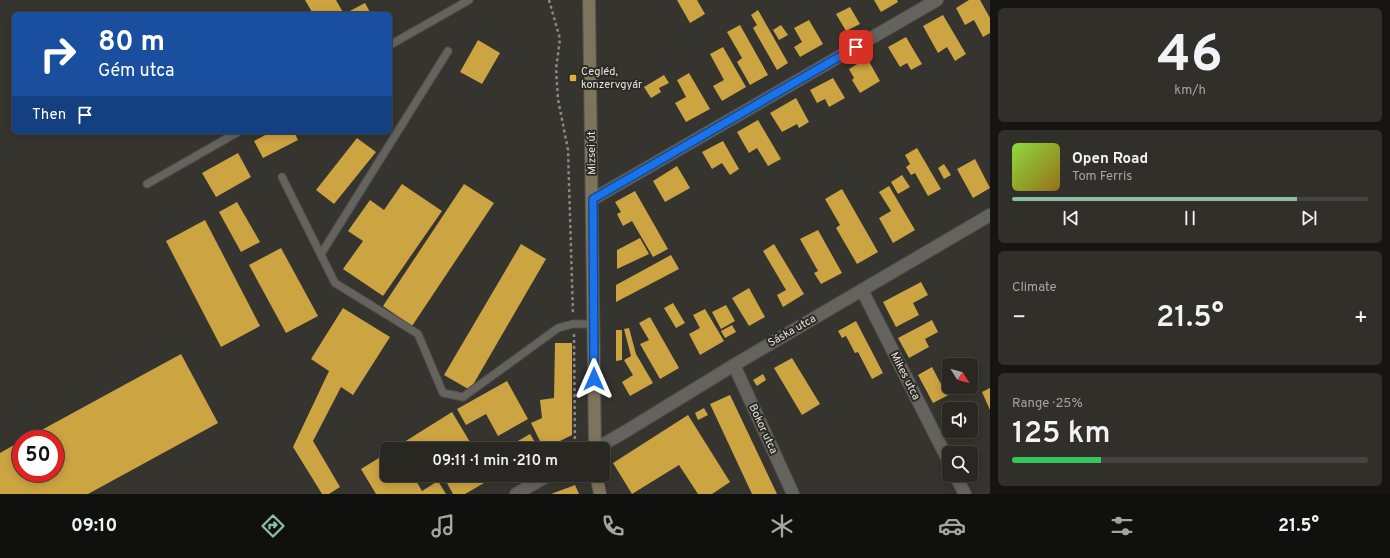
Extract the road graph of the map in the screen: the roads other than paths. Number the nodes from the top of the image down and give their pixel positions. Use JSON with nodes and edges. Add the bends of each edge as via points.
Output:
{"nodes":[{"id":1,"x":470,"y":0,"type":"edge"},
{"id":2,"x":937,"y":0,"type":"edge"},
{"id":3,"x":589,"y":1,"type":"edge"},
{"id":4,"x":392,"y":44,"type":"edge"},
{"id":5,"x":448,"y":51,"type":"dead end"},
{"id":6,"x":234,"y":134,"type":"edge"},
{"id":7,"x":282,"y":177,"type":"dead end"},
{"id":8,"x":146,"y":184,"type":"dead end"},
{"id":9,"x":593,"y":199,"type":"junction"},
{"id":10,"x":990,"y":215,"type":"edge"},
{"id":11,"x":321,"y":254,"type":"junction"},
{"id":12,"x":862,"y":290,"type":"junction"},
{"id":13,"x":594,"y":324,"type":"junction"},
{"id":14,"x":734,"y":365,"type":"junction"},
{"id":15,"x":595,"y":442,"type":"edge"},
{"id":16,"x":607,"y":442,"type":"edge"},
{"id":17,"x":942,"y":448,"type":"edge"},
{"id":18,"x":537,"y":482,"type":"edge"},
{"id":19,"x":597,"y":482,"type":"edge"},
{"id":20,"x":959,"y":482,"type":"edge"},
{"id":21,"x":516,"y":494,"type":"edge"},
{"id":22,"x":600,"y":494,"type":"edge"},
{"id":23,"x":793,"y":494,"type":"edge"},
{"id":24,"x":965,"y":494,"type":"edge"}],
"edges":[{"from":1,"to":4,"type":"lane"},
{"from":2,"to":9,"type":"street"},
{"from":3,"to":9,"type":"main road","name":"Mizsei út"},
{"from":5,"to":11,"type":"lane"},
{"from":6,"to":8,"type":"lane"},
{"from":7,"to":11,"type":"lane"},
{"from":9,"to":13,"type":"main road","name":"Mizsei út"},
{"from":10,"to":12,"type":"street","name":"Sáska utca"},
{"from":11,"to":13,"type":"lane","via":[[335,283],[418,334],[443,393],[463,397],[558,328],[573,324]]},
{"from":12,"to":14,"type":"street","name":"Sáska utca"},
{"from":12,"to":17,"type":"street","name":"Mikes utca"},
{"from":13,"to":15,"type":"main road","name":"Mizsei út"},
{"from":14,"to":16,"type":"street","name":"Sáska utca"},
{"from":14,"to":23,"type":"street","name":"Bokor utca"},
{"from":18,"to":21,"type":"street"},
{"from":19,"to":22,"type":"main road"},
{"from":20,"to":24,"type":"street"}]}
